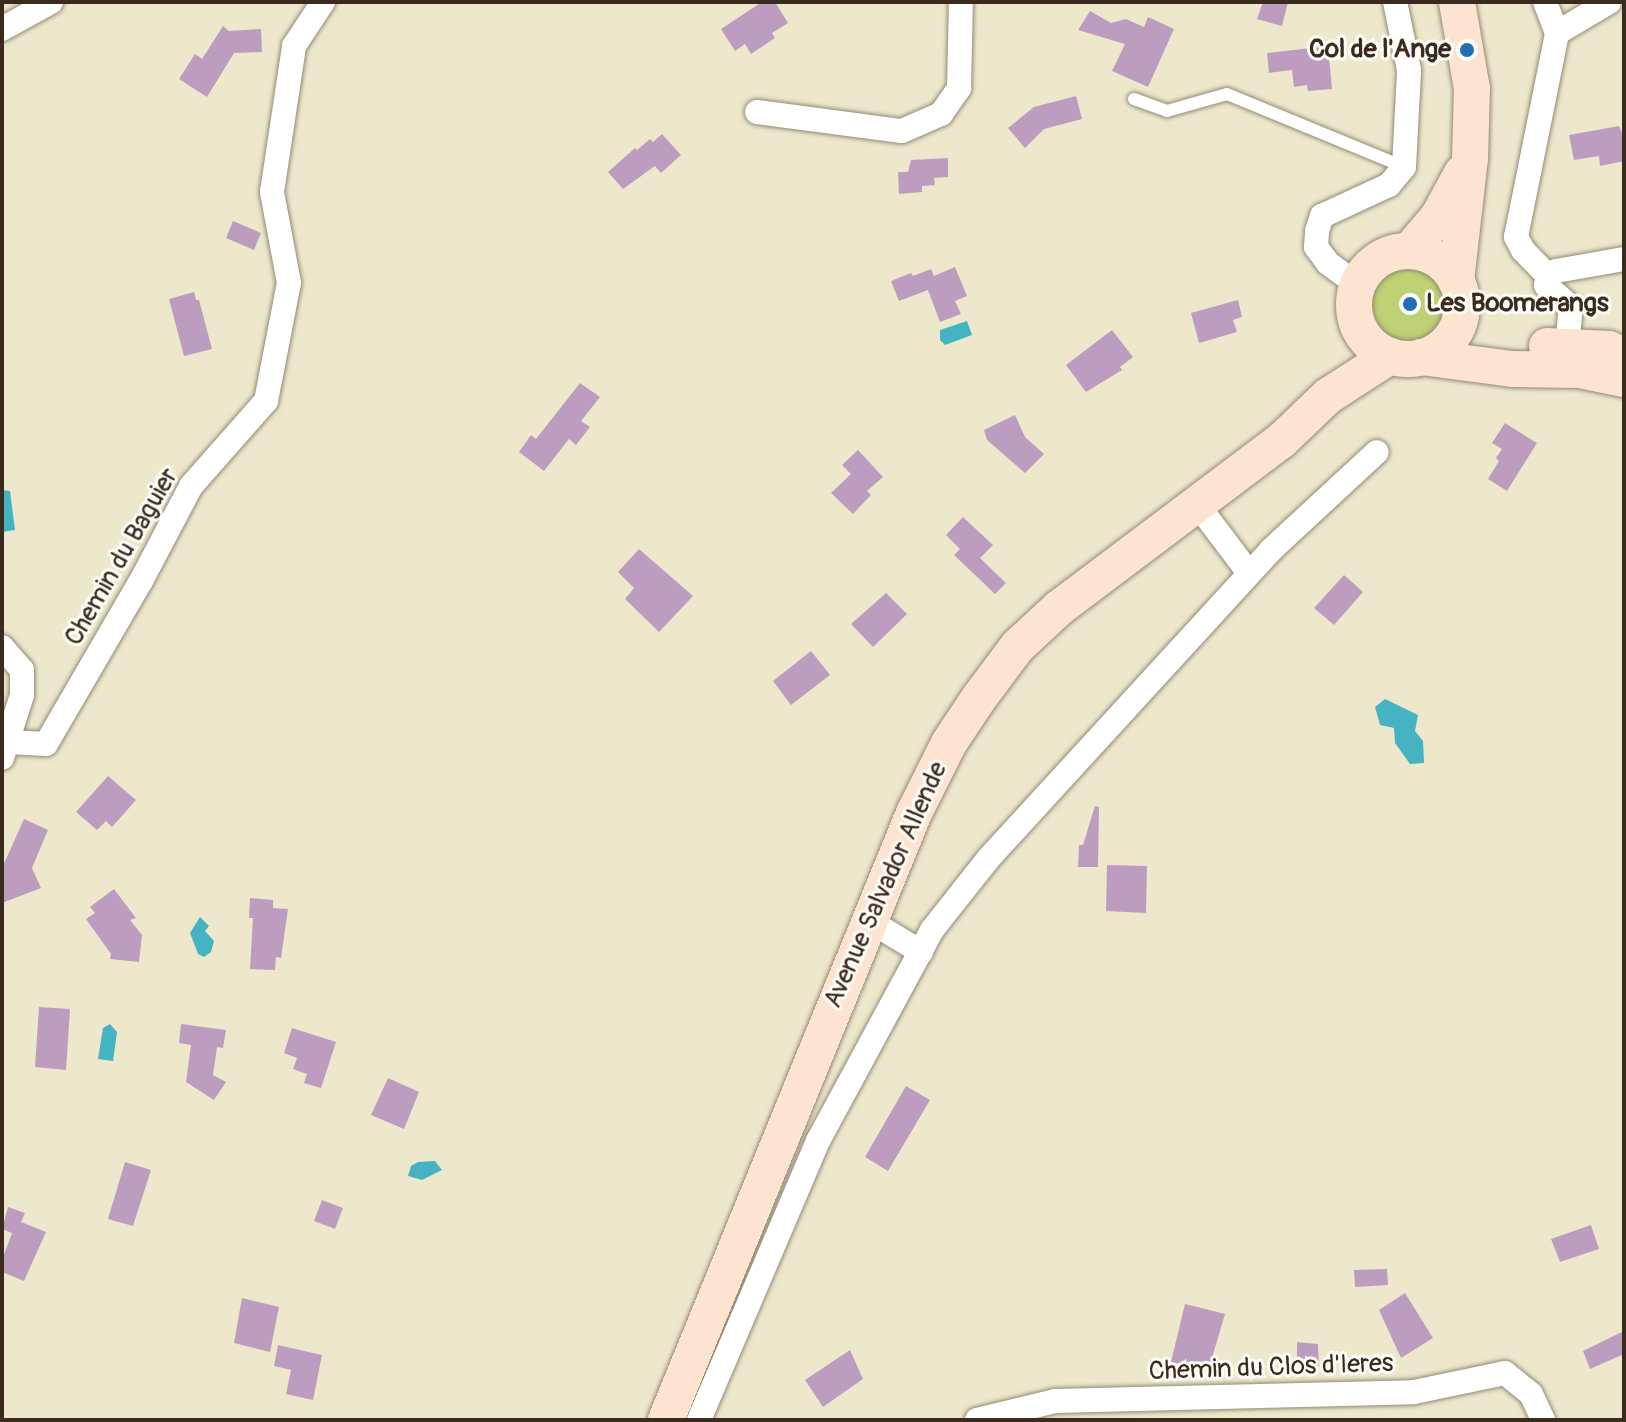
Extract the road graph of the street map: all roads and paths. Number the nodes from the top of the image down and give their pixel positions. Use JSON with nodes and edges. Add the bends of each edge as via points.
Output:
{"nodes":[{"id":1,"x":51,"y":2,"type":"edge"},
{"id":2,"x":323,"y":2,"type":"edge"},
{"id":3,"x":961,"y":2,"type":"edge"},
{"id":4,"x":1395,"y":2,"type":"edge"},
{"id":5,"x":1457,"y":2,"type":"edge"},
{"id":6,"x":1545,"y":2,"type":"edge"},
{"id":7,"x":1609,"y":2,"type":"edge"},
{"id":8,"x":2,"y":29,"type":"edge"},
{"id":9,"x":1557,"y":33,"type":"junction"},
{"id":10,"x":1134,"y":99,"type":"dead end"},
{"id":11,"x":757,"y":112,"type":"dead end"},
{"id":12,"x":1470,"y":159,"type":"junction"},
{"id":13,"x":1404,"y":167,"type":"junction"},
{"id":14,"x":1409,"y":251,"type":"junction"},
{"id":15,"x":1624,"y":259,"type":"edge"},
{"id":16,"x":1548,"y":276,"type":"junction"},
{"id":17,"x":1459,"y":297,"type":"junction"},
{"id":18,"x":1357,"y":302,"type":"junction"},
{"id":19,"x":1567,"y":345,"type":"junction"},
{"id":20,"x":1624,"y":356,"type":"edge"},
{"id":21,"x":1406,"y":357,"type":"junction"},
{"id":22,"x":1512,"y":369,"type":"junction"},
{"id":23,"x":1624,"y":379,"type":"edge"},
{"id":24,"x":1328,"y":396,"type":"junction"},
{"id":25,"x":1377,"y":452,"type":"dead end"},
{"id":26,"x":1197,"y":504,"type":"junction"},
{"id":27,"x":1249,"y":573,"type":"junction"},
{"id":28,"x":2,"y":647,"type":"edge"},
{"id":29,"x":5,"y":750,"type":"edge"},
{"id":30,"x":868,"y":920,"type":"junction"},
{"id":31,"x":921,"y":952,"type":"junction"},
{"id":32,"x":666,"y":1420,"type":"edge"},
{"id":33,"x":699,"y":1420,"type":"edge"},
{"id":34,"x":977,"y":1420,"type":"edge"},
{"id":35,"x":1543,"y":1420,"type":"edge"}],
"edges":[{"from":1,"to":8,"type":"street"},
{"from":2,"to":29,"type":"street","name":"Chemin du Baguier","via":[[294,46],[272,192],[289,283],[266,401],[191,486],[46,744]]},
{"from":3,"to":11,"type":"street","via":[[959,88],[941,114],[902,131]]},
{"from":4,"to":13,"type":"street","via":[[1409,70]]},
{"from":5,"to":12,"type":"main road","via":[[1472,89]]},
{"from":6,"to":9,"type":"street"},
{"from":7,"to":9,"type":"street"},
{"from":9,"to":16,"type":"street","via":[[1516,237]]},
{"from":10,"to":13,"type":"lane","via":[[1167,111],[1227,94]]},
{"from":12,"to":14,"type":"main road","via":[[1438,217]]},
{"from":12,"to":17,"type":"main road"},
{"from":13,"to":18,"type":"street","via":[[1389,185],[1322,216],[1319,223],[1316,247]]},
{"from":14,"to":17,"type":"main road","via":[[1437,260]]},
{"from":14,"to":18,"type":"main road","via":[[1378,260]]},
{"from":15,"to":16,"type":"street"},
{"from":16,"to":19,"type":"street","via":[[1546,285],[1571,307]]},
{"from":17,"to":19,"type":"main road","via":[[1474,337],[1490,346]]},
{"from":17,"to":21,"type":"main road","via":[[1448,341]]},
{"from":18,"to":21,"type":"main road","via":[[1369,342]]},
{"from":18,"to":24,"type":"main road","name":"Avenue Salvador Allende"},
{"from":19,"to":20,"type":"main road","via":[[1609,349]]},
{"from":19,"to":22,"type":"street","via":[[1561,356],[1524,360]]},
{"from":21,"to":22,"type":"main road"},
{"from":21,"to":24,"type":"main road","name":"Avenue Salvador Allende"},
{"from":22,"to":23,"type":"main road","via":[[1580,370]]},
{"from":24,"to":26,"type":"main road","name":"Avenue Salvador Allende","via":[[1281,441]]},
{"from":25,"to":27,"type":"street"},
{"from":26,"to":27,"type":"street"},
{"from":26,"to":30,"type":"main road","name":"Avenue Salvador Allende","via":[[1108,568],[1017,647],[949,743]]},
{"from":27,"to":31,"type":"street","via":[[988,859]]},
{"from":28,"to":29,"type":"street","name":"Chemin du Baguier","via":[[22,670],[22,695]]},
{"from":30,"to":31,"type":"street"},
{"from":30,"to":32,"type":"main road","name":"Avenue Salvador Allende"},
{"from":31,"to":33,"type":"street","via":[[818,1141]]},
{"from":34,"to":35,"type":"street","name":"Chemin du Clos d'Ieres","via":[[1055,1401],[1414,1392],[1505,1373],[1531,1394]]}]}
